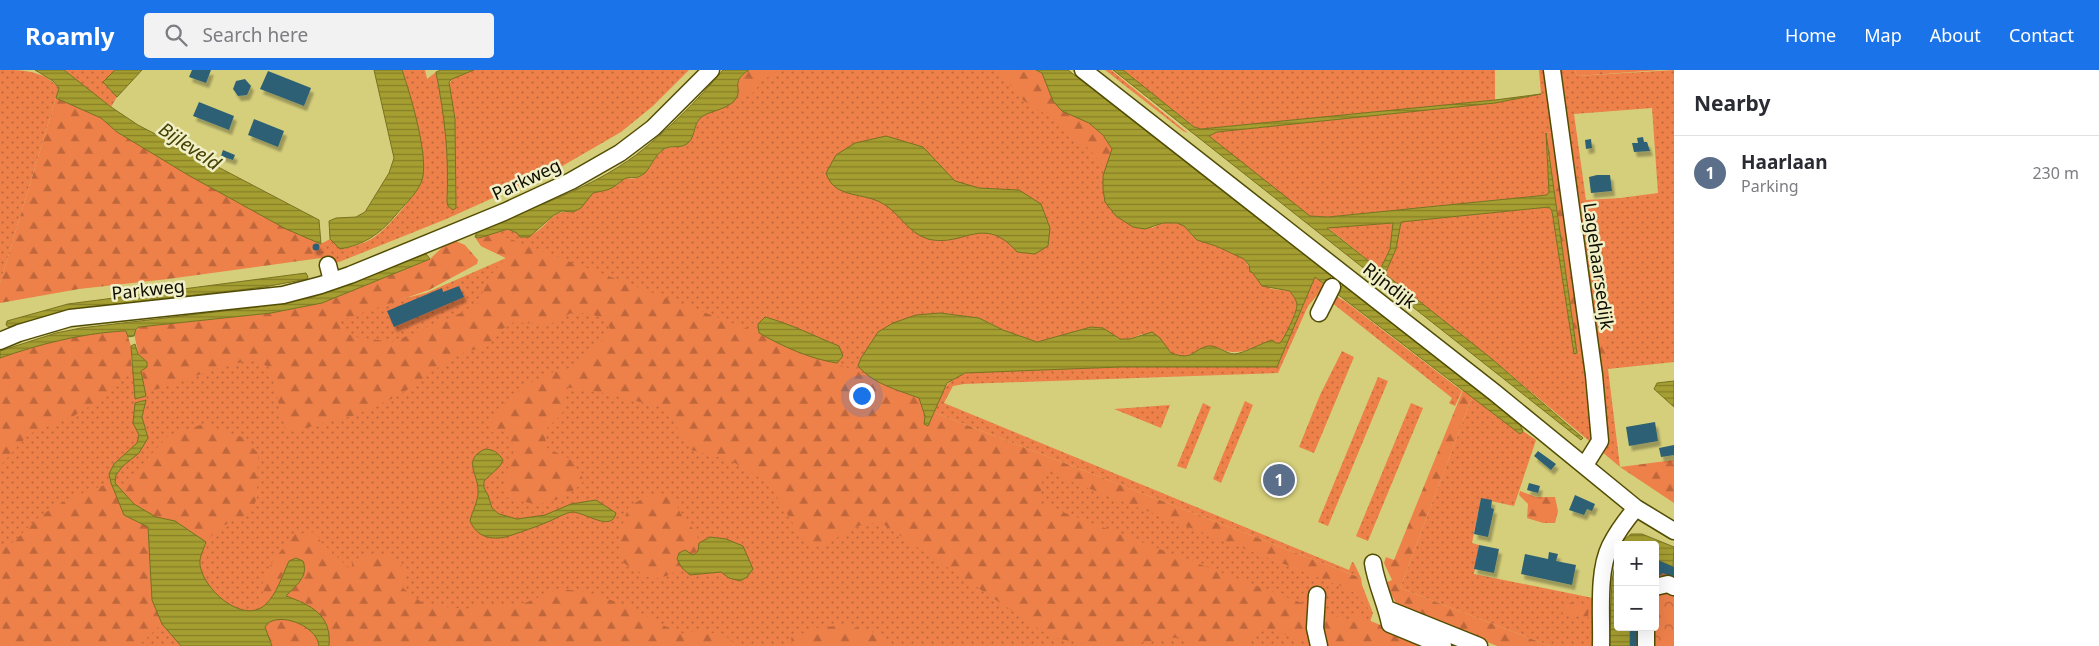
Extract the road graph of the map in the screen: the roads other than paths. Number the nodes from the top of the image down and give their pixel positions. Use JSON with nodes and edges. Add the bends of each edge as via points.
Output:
{"nodes":[{"id":1,"x":711,"y":70,"type":"edge"},
{"id":2,"x":1083,"y":70,"type":"edge"},
{"id":3,"x":1552,"y":70,"type":"edge"},
{"id":4,"x":328,"y":265,"type":"dead end"},
{"id":5,"x":332,"y":281,"type":"junction"},
{"id":6,"x":1337,"y":281,"type":"junction"},
{"id":7,"x":1319,"y":313,"type":"dead end"},
{"id":8,"x":0,"y":341,"type":"edge"},
{"id":9,"x":1584,"y":464,"type":"junction"},
{"id":10,"x":1636,"y":508,"type":"junction"},
{"id":11,"x":1674,"y":531,"type":"edge"},
{"id":12,"x":1373,"y":563,"type":"dead end"},
{"id":13,"x":1659,"y":586,"type":"edge"},
{"id":14,"x":1674,"y":586,"type":"edge"},
{"id":15,"x":1317,"y":595,"type":"dead end"},
{"id":16,"x":1387,"y":609,"type":"junction"},
{"id":17,"x":1646,"y":631,"type":"edge"},
{"id":18,"x":1319,"y":646,"type":"edge"},
{"id":19,"x":1443,"y":646,"type":"edge"},
{"id":20,"x":1479,"y":646,"type":"edge"},
{"id":21,"x":1602,"y":646,"type":"edge"},
{"id":22,"x":1646,"y":646,"type":"edge"}],
"edges":[{"from":1,"to":5,"type":"street","name":"Parkweg","via":[[653,128],[620,153],[571,181],[504,212]]},
{"from":2,"to":6,"type":"street","name":"Rijndijk"},
{"from":3,"to":9,"type":"street","name":"Lagehaarsedijk","via":[[1594,375],[1600,441]]},
{"from":4,"to":5,"type":"street"},
{"from":5,"to":8,"type":"street","name":"Parkweg","via":[[283,295],[70,318]]},
{"from":6,"to":7,"type":"street"},
{"from":6,"to":9,"type":"street","name":"Rijndijk"},
{"from":9,"to":10,"type":"street","name":"Rijndijk"},
{"from":10,"to":11,"type":"street","name":"Rijndijk"},
{"from":10,"to":21,"type":"street","via":[[1609,548],[1603,568]]},
{"from":12,"to":16,"type":"street","via":[[1375,581]]},
{"from":13,"to":14,"type":"street"},
{"from":15,"to":18,"type":"street","via":[[1315,628]]},
{"from":16,"to":19,"type":"street","via":[[1390,624]]},
{"from":16,"to":20,"type":"street"},
{"from":17,"to":22,"type":"street"}]}
